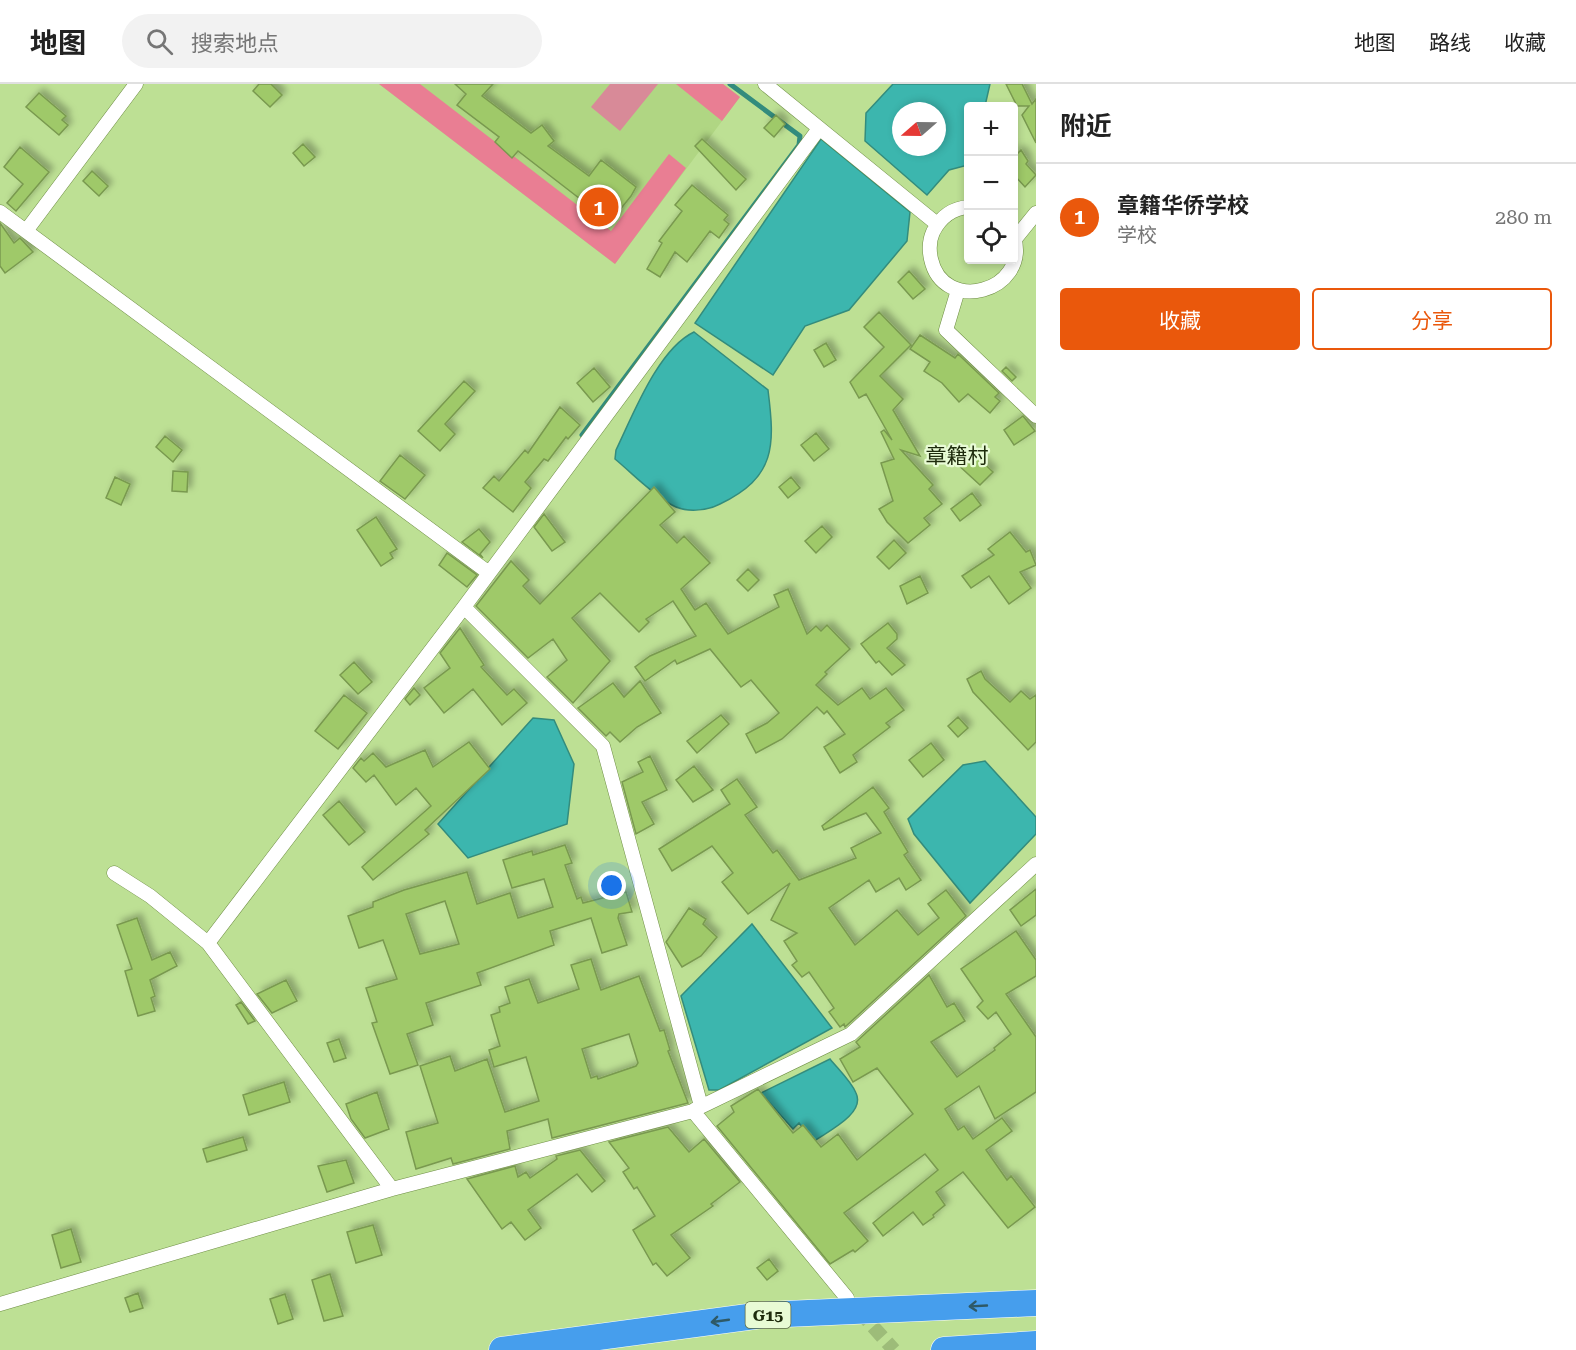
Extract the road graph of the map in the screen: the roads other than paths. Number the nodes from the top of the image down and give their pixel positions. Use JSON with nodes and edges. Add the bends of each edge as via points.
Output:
{"nodes":[{"id":1,"x":136,"y":84,"type":"edge"},
{"id":2,"x":765,"y":84,"type":"edge"},
{"id":3,"x":818,"y":130,"type":"junction"},
{"id":4,"x":964,"y":209,"type":"edge"},
{"id":5,"x":0,"y":212,"type":"edge"},
{"id":6,"x":1036,"y":213,"type":"edge"},
{"id":7,"x":937,"y":224,"type":"junction"},
{"id":8,"x":26,"y":231,"type":"junction"},
{"id":9,"x":1018,"y":233,"type":"edge"},
{"id":10,"x":1013,"y":264,"type":"edge"},
{"id":11,"x":958,"y":290,"type":"junction"},
{"id":12,"x":1036,"y":416,"type":"edge"},
{"id":13,"x":489,"y":573,"type":"junction"},
{"id":14,"x":464,"y":607,"type":"junction"},
{"id":15,"x":1036,"y":864,"type":"edge"},
{"id":16,"x":114,"y":873,"type":"dead end"},
{"id":17,"x":208,"y":943,"type":"junction"},
{"id":18,"x":697,"y":1108,"type":"junction"},
{"id":19,"x":392,"y":1189,"type":"junction"},
{"id":20,"x":848,"y":1298,"type":"tunnel mouth"},
{"id":21,"x":1036,"y":1303,"type":"edge"},
{"id":22,"x":0,"y":1304,"type":"edge"},
{"id":23,"x":1036,"y":1344,"type":"edge"},
{"id":24,"x":502,"y":1350,"type":"edge"},
{"id":25,"x":944,"y":1350,"type":"edge"}],
"edges":[{"from":1,"to":8,"type":"street"},
{"from":2,"to":3,"type":"street"},
{"from":3,"to":7,"type":"street"},
{"from":3,"to":13,"type":"street"},
{"from":4,"to":7,"type":"street","via":[[948,214]]},
{"from":5,"to":8,"type":"street"},
{"from":6,"to":9,"type":"street"},
{"from":7,"to":11,"type":"street","via":[[930,244],[932,266],[940,279]]},
{"from":8,"to":13,"type":"street"},
{"from":10,"to":11,"type":"street","via":[[1004,279],[993,287],[980,292]]},
{"from":11,"to":12,"type":"street","via":[[946,330]]},
{"from":13,"to":14,"type":"street"},
{"from":14,"to":17,"type":"street"},
{"from":14,"to":18,"type":"street","via":[[603,746]]},
{"from":15,"to":18,"type":"street","via":[[851,1034]]},
{"from":16,"to":17,"type":"street","via":[[150,896]]},
{"from":17,"to":19,"type":"street"},
{"from":18,"to":19,"type":"street"},
{"from":18,"to":20,"type":"street"},
{"from":19,"to":22,"type":"street"},
{"from":21,"to":24,"type":"highway","number":"G15","one_way":true,"via":[[763,1316]]},
{"from":23,"to":25,"type":"highway"}]}
